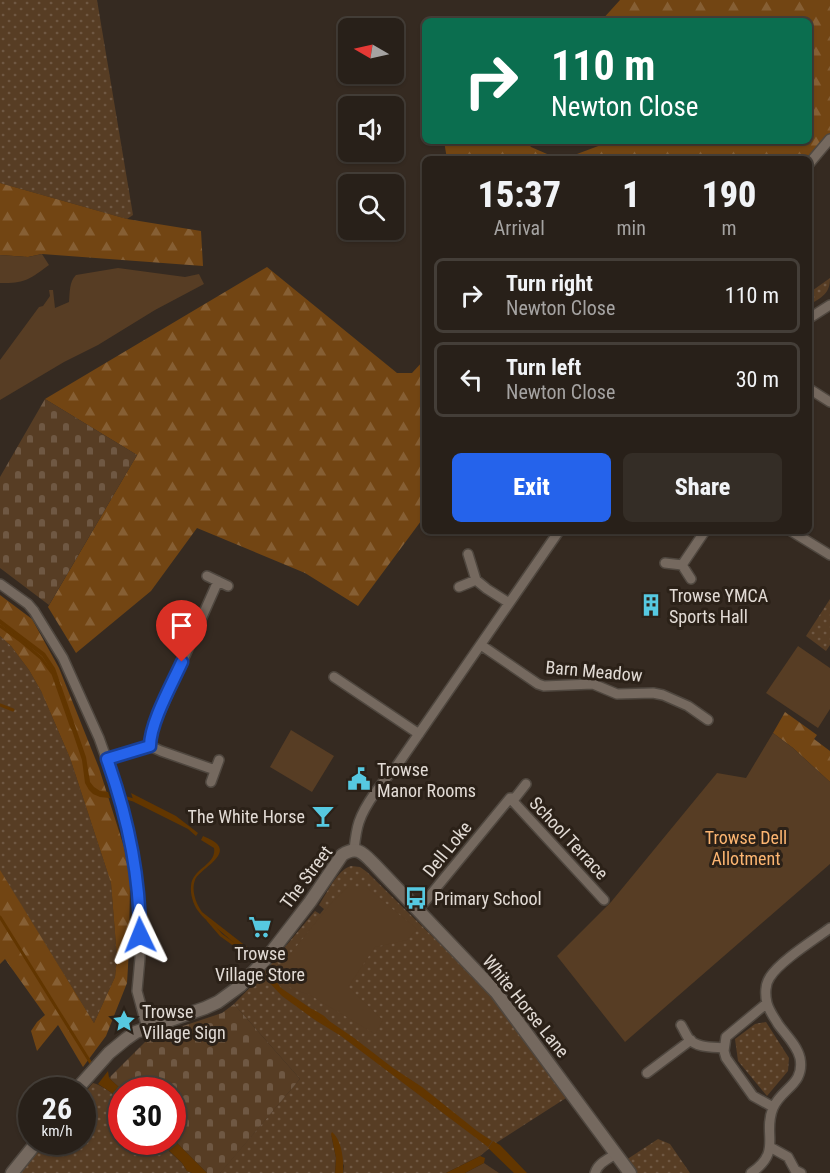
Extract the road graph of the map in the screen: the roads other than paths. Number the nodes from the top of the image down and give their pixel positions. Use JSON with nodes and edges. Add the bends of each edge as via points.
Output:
{"nodes":[{"id":1,"x":828,"y":145,"type":"edge"},
{"id":2,"x":812,"y":161,"type":"edge"},
{"id":3,"x":830,"y":305,"type":"edge"},
{"id":4,"x":812,"y":316,"type":"edge"},
{"id":5,"x":812,"y":391,"type":"edge"},
{"id":6,"x":830,"y":402,"type":"edge"},
{"id":7,"x":557,"y":534,"type":"edge"},
{"id":8,"x":703,"y":534,"type":"edge"},
{"id":9,"x":796,"y":534,"type":"edge"},
{"id":10,"x":468,"y":554,"type":"dead end"},
{"id":11,"x":830,"y":555,"type":"edge"},
{"id":12,"x":665,"y":563,"type":"dead end"},
{"id":13,"x":682,"y":566,"type":"junction"},
{"id":14,"x":207,"y":576,"type":"dead end"},
{"id":15,"x":691,"y":579,"type":"dead end"},
{"id":16,"x":477,"y":580,"type":"junction"},
{"id":17,"x":218,"y":581,"type":"junction"},
{"id":18,"x":0,"y":584,"type":"edge"},
{"id":19,"x":228,"y":586,"type":"dead end"},
{"id":20,"x":459,"y":587,"type":"dead end"},
{"id":21,"x":509,"y":603,"type":"junction"},
{"id":22,"x":481,"y":645,"type":"junction"},
{"id":23,"x":334,"y":677,"type":"dead end"},
{"id":24,"x":708,"y":720,"type":"dead end"},
{"id":25,"x":418,"y":734,"type":"junction"},
{"id":26,"x":150,"y":746,"type":"junction"},
{"id":27,"x":107,"y":759,"type":"junction"},
{"id":28,"x":219,"y":760,"type":"dead end"},
{"id":29,"x":215,"y":770,"type":"junction"},
{"id":30,"x":211,"y":782,"type":"dead end"},
{"id":31,"x":526,"y":784,"type":"dead end"},
{"id":32,"x":510,"y":798,"type":"junction"},
{"id":33,"x":354,"y":850,"type":"junction"},
{"id":34,"x":604,"y":900,"type":"dead end"},
{"id":35,"x":418,"y":910,"type":"junction"},
{"id":36,"x":830,"y":928,"type":"edge"},
{"id":37,"x":767,"y":1003,"type":"junction"},
{"id":38,"x":681,"y":1025,"type":"dead end"},
{"id":39,"x":147,"y":1028,"type":"junction"},
{"id":40,"x":691,"y":1040,"type":"junction"},
{"id":41,"x":724,"y":1048,"type":"junction"},
{"id":42,"x":646,"y":1073,"type":"dead end"},
{"id":43,"x":88,"y":1077,"type":"edge"},
{"id":44,"x":773,"y":1107,"type":"junction"},
{"id":45,"x":770,"y":1147,"type":"junction"},
{"id":46,"x":616,"y":1154,"type":"junction"},
{"id":47,"x":27,"y":1155,"type":"edge"},
{"id":48,"x":12,"y":1173,"type":"edge"},
{"id":49,"x":595,"y":1173,"type":"edge"},
{"id":50,"x":630,"y":1173,"type":"edge"},
{"id":51,"x":751,"y":1173,"type":"edge"},
{"id":52,"x":801,"y":1173,"type":"edge"}],
"edges":[{"from":1,"to":2,"type":"street"},
{"from":3,"to":4,"type":"street"},
{"from":5,"to":6,"type":"street"},
{"from":7,"to":21,"type":"street","name":"The Street"},
{"from":8,"to":13,"type":"street"},
{"from":9,"to":11,"type":"street"},
{"from":10,"to":16,"type":"street"},
{"from":12,"to":13,"type":"street"},
{"from":13,"to":15,"type":"street"},
{"from":14,"to":17,"type":"street"},
{"from":16,"to":20,"type":"street"},
{"from":16,"to":21,"type":"street"},
{"from":17,"to":19,"type":"street"},
{"from":17,"to":26,"type":"street","via":[[155,723]]},
{"from":18,"to":27,"type":"street","via":[[34,611],[63,658]]},
{"from":21,"to":22,"type":"street","name":"The Street"},
{"from":22,"to":24,"type":"street","name":"Barn Meadow","via":[[544,686],[593,684],[618,694],[663,695]]},
{"from":22,"to":25,"type":"street","name":"The Street"},
{"from":23,"to":25,"type":"street"},
{"from":25,"to":33,"type":"street","name":"The Street","via":[[361,816]]},
{"from":26,"to":27,"type":"street"},
{"from":26,"to":29,"type":"street"},
{"from":27,"to":39,"type":"street","via":[[133,856],[140,911],[137,991]]},
{"from":28,"to":29,"type":"street"},
{"from":29,"to":30,"type":"street"},
{"from":31,"to":32,"type":"street","name":"Dell Loke"},
{"from":32,"to":34,"type":"street","name":"School Terrace"},
{"from":32,"to":35,"type":"street","name":"Dell Loke"},
{"from":33,"to":35,"type":"street","name":"White Horse Lane","via":[[363,854]]},
{"from":33,"to":39,"type":"street","name":"The Street","via":[[342,855],[266,958],[240,986],[205,1008]]},
{"from":35,"to":46,"type":"street","name":"White Horse Lane","via":[[496,992]]},
{"from":36,"to":37,"type":"street","via":[[770,976]]},
{"from":37,"to":41,"type":"street","via":[[726,1037]]},
{"from":37,"to":44,"type":"street","via":[[800,1059],[797,1081]]},
{"from":38,"to":40,"type":"street"},
{"from":39,"to":43,"type":"street","name":"The Street","via":[[109,1053]]},
{"from":40,"to":41,"type":"street"},
{"from":40,"to":42,"type":"street"},
{"from":41,"to":44,"type":"street","via":[[726,1058],[753,1096]]},
{"from":44,"to":45,"type":"street"},
{"from":45,"to":51,"type":"street","via":[[768,1157]]},
{"from":45,"to":52,"type":"street","via":[[788,1157]]},
{"from":46,"to":49,"type":"street"},
{"from":46,"to":50,"type":"street","name":"White Horse Lane"},
{"from":47,"to":48,"type":"street"}]}
